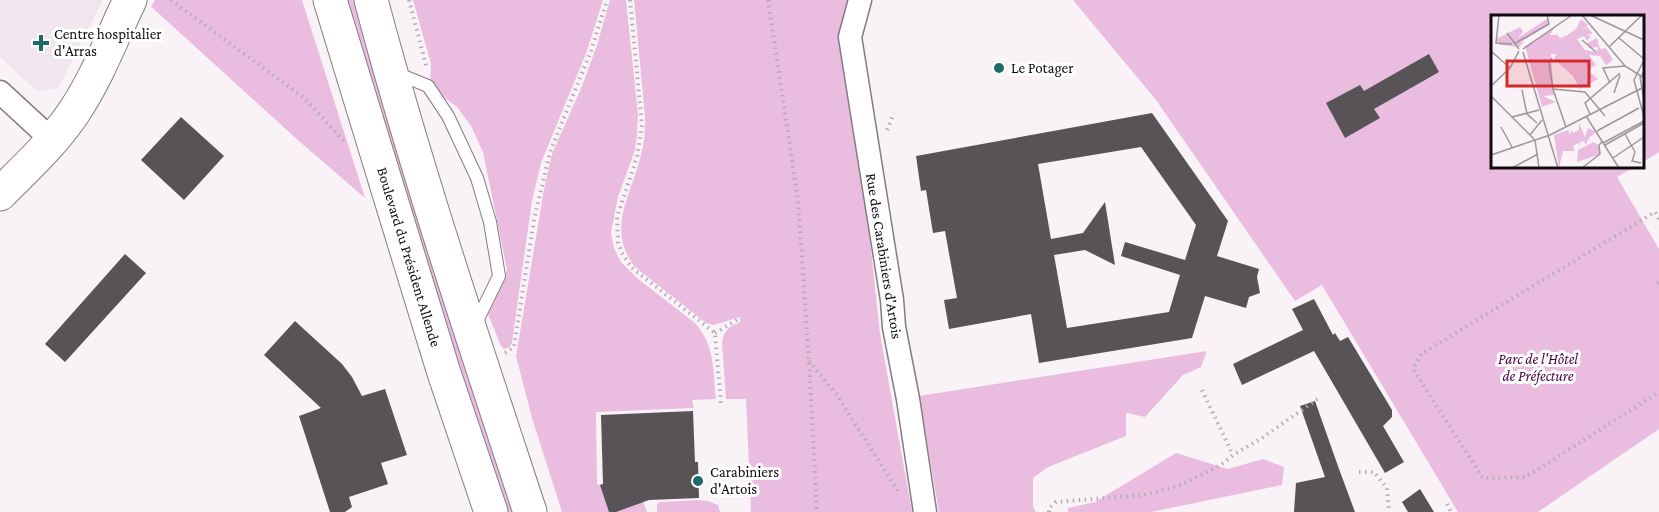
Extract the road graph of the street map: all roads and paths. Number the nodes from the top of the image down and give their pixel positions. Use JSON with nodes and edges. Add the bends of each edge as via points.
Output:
{"nodes":[{"id":1,"x":130,"y":0,"type":"edge"},
{"id":2,"x":171,"y":0,"type":"edge"},
{"id":3,"x":330,"y":0,"type":"edge"},
{"id":4,"x":371,"y":0,"type":"edge"},
{"id":5,"x":409,"y":0,"type":"edge"},
{"id":6,"x":607,"y":0,"type":"edge"},
{"id":7,"x":630,"y":0,"type":"edge"},
{"id":8,"x":768,"y":0,"type":"edge"},
{"id":9,"x":860,"y":0,"type":"edge"},
{"id":10,"x":390,"y":70,"type":"junction"},
{"id":11,"x":428,"y":86,"type":"junction"},
{"id":12,"x":0,"y":92,"type":"edge"},
{"id":13,"x":52,"y":141,"type":"junction"},
{"id":14,"x":349,"y":147,"type":"dead end"},
{"id":15,"x":0,"y":194,"type":"edge"},
{"id":16,"x":1659,"y":219,"type":"edge"},
{"id":17,"x":740,"y":318,"type":"dead end"},
{"id":18,"x":714,"y":333,"type":"junction"},
{"id":19,"x":475,"y":348,"type":"junction"},
{"id":20,"x":809,"y":361,"type":"junction"},
{"id":21,"x":1202,"y":390,"type":"dead end"},
{"id":22,"x":1659,"y":392,"type":"edge"},
{"id":23,"x":1319,"y":398,"type":"dead end"},
{"id":24,"x":721,"y":405,"type":"dead end"},
{"id":25,"x":1233,"y":455,"type":"junction"},
{"id":26,"x":1359,"y":472,"type":"dead end"},
{"id":27,"x":1447,"y":504,"type":"dead end"},
{"id":28,"x":915,"y":507,"type":"edge"},
{"id":29,"x":1389,"y":511,"type":"edge"},
{"id":30,"x":491,"y":512,"type":"edge"},
{"id":31,"x":530,"y":512,"type":"edge"},
{"id":32,"x":817,"y":512,"type":"edge"},
{"id":33,"x":1049,"y":512,"type":"edge"},
{"id":34,"x":1451,"y":512,"type":"edge"}],
"edges":[{"from":1,"to":13,"type":"main road","via":[[87,90]]},
{"from":2,"to":14,"type":"path","via":[[303,98]]},
{"from":3,"to":30,"type":"main road","name":"Boulevard du Président Allende","via":[[444,373]]},
{"from":4,"to":10,"type":"main road"},
{"from":5,"to":11,"type":"path","via":[[427,64]]},
{"from":6,"to":19,"type":"path","via":[[547,162],[514,347],[508,352]]},
{"from":7,"to":18,"type":"path","via":[[642,125],[637,157],[617,217],[618,242],[632,268]]},
{"from":8,"to":20,"type":"path","via":[[798,200]]},
{"from":9,"to":28,"type":"street","name":"Rue des Carabiniers d'Artois","via":[[850,37],[908,399]]},
{"from":10,"to":11,"type":"lane"},
{"from":10,"to":19,"type":"main road"},
{"from":11,"to":19,"type":"lane","via":[[464,147],[490,222],[499,276]]},
{"from":12,"to":13,"type":"street"},
{"from":13,"to":15,"type":"main road"},
{"from":16,"to":22,"type":"path","via":[[1655,213],[1421,354],[1413,369],[1483,478],[1526,477]]},
{"from":17,"to":18,"type":"path"},
{"from":18,"to":24,"type":"path"},
{"from":19,"to":31,"type":"main road"},
{"from":20,"to":28,"type":"path"},
{"from":20,"to":32,"type":"path"},
{"from":21,"to":25,"type":"path"},
{"from":23,"to":25,"type":"path"},
{"from":25,"to":33,"type":"path","via":[[1181,485],[1144,495],[1056,502]]},
{"from":26,"to":29,"type":"path","via":[[1374,472],[1387,488]]},
{"from":27,"to":34,"type":"path"}]}
